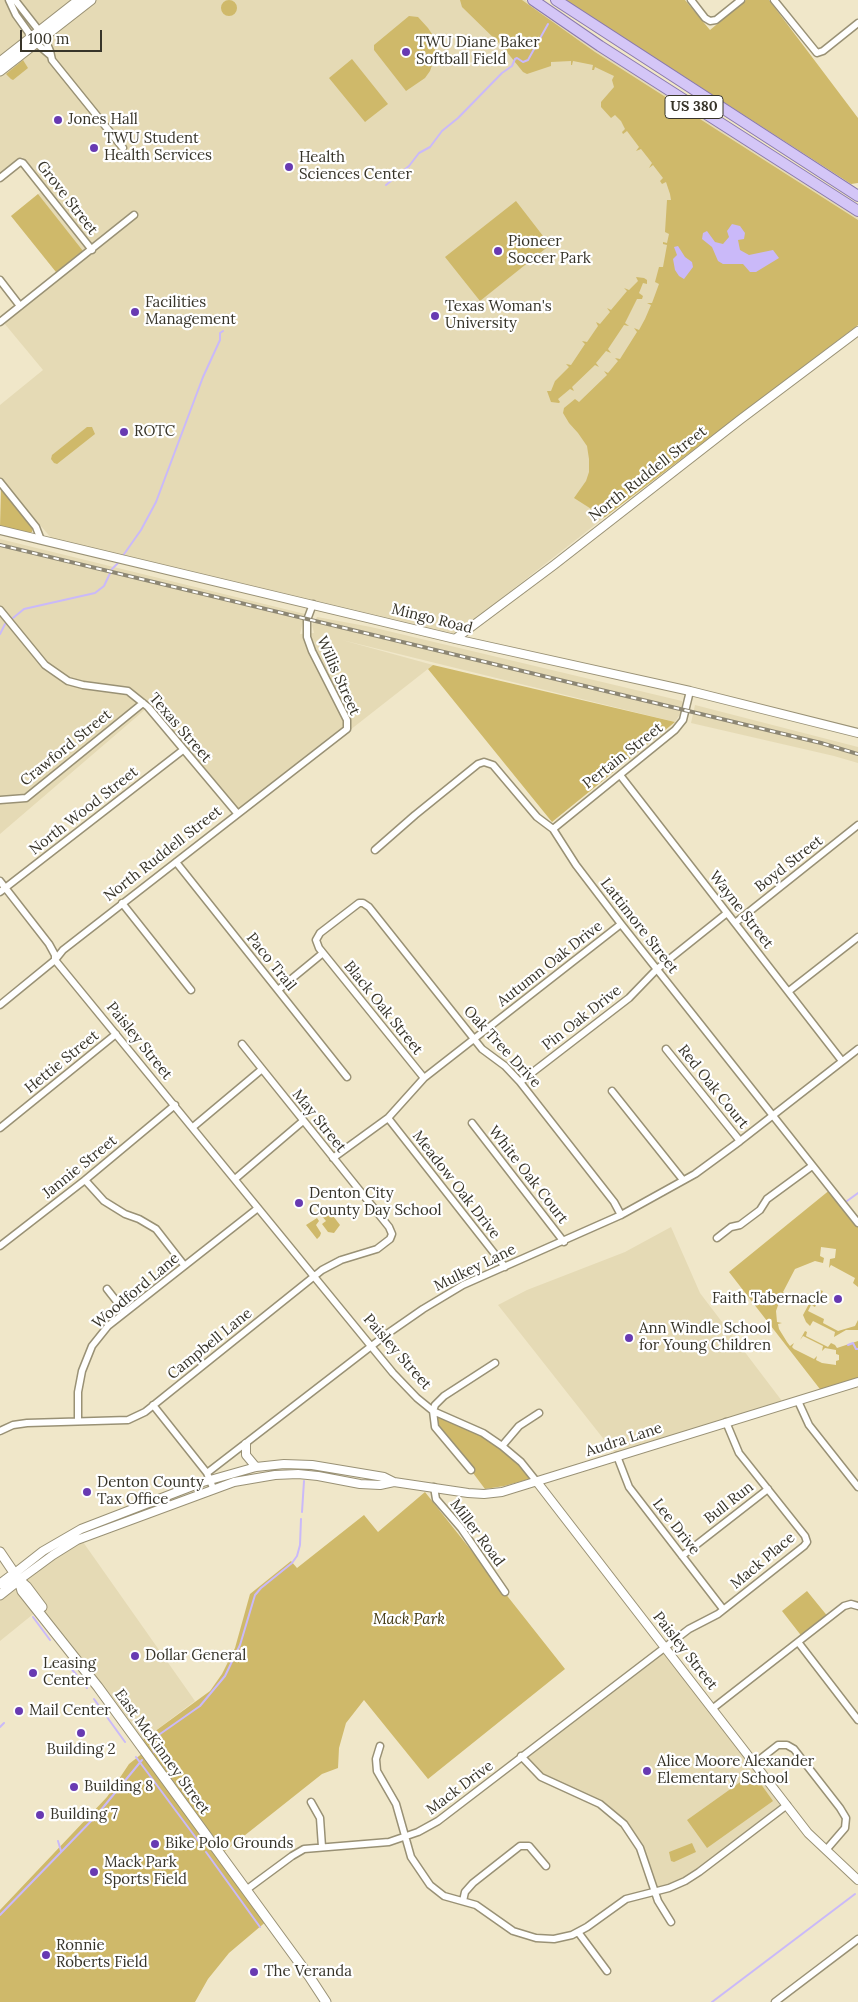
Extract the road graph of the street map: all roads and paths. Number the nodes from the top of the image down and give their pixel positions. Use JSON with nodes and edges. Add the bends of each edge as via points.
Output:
{"nodes":[{"id":1,"x":9,"y":0,"type":"edge"},
{"id":2,"x":15,"y":0,"type":"edge"},
{"id":3,"x":79,"y":0,"type":"edge"},
{"id":4,"x":90,"y":0,"type":"edge"},
{"id":5,"x":533,"y":0,"type":"edge"},
{"id":6,"x":556,"y":0,"type":"edge"},
{"id":7,"x":691,"y":0,"type":"edge"},
{"id":8,"x":741,"y":0,"type":"edge"},
{"id":9,"x":774,"y":0,"type":"edge"},
{"id":10,"x":858,"y":22,"type":"edge"},
{"id":11,"x":38,"y":37,"type":"junction"},
{"id":12,"x":0,"y":62,"type":"edge"},
{"id":13,"x":0,"y":71,"type":"edge"},
{"id":14,"x":123,"y":148,"type":"dead end"},
{"id":15,"x":0,"y":178,"type":"edge"},
{"id":16,"x":856,"y":192,"type":"edge"},
{"id":17,"x":858,"y":211,"type":"edge"},
{"id":18,"x":134,"y":215,"type":"dead end"},
{"id":19,"x":92,"y":250,"type":"junction"},
{"id":20,"x":0,"y":280,"type":"edge"},
{"id":21,"x":20,"y":306,"type":"junction"},
{"id":22,"x":0,"y":322,"type":"edge"},
{"id":23,"x":858,"y":332,"type":"edge"},
{"id":24,"x":0,"y":482,"type":"edge"},
{"id":25,"x":0,"y":530,"type":"edge"},
{"id":26,"x":41,"y":540,"type":"junction"},
{"id":27,"x":313,"y":604,"type":"junction"},
{"id":28,"x":0,"y":610,"type":"edge"},
{"id":29,"x":455,"y":639,"type":"junction"},
{"id":30,"x":690,"y":691,"type":"junction"},
{"id":31,"x":143,"y":702,"type":"junction"},
{"id":32,"x":347,"y":729,"type":"joint"},
{"id":33,"x":858,"y":733,"type":"edge"},
{"id":34,"x":183,"y":750,"type":"junction"},
{"id":35,"x":620,"y":775,"type":"junction"},
{"id":36,"x":0,"y":800,"type":"edge"},
{"id":37,"x":237,"y":814,"type":"junction"},
{"id":38,"x":858,"y":825,"type":"edge"},
{"id":39,"x":552,"y":829,"type":"junction"},
{"id":40,"x":375,"y":850,"type":"dead end"},
{"id":41,"x":176,"y":862,"type":"junction"},
{"id":42,"x":0,"y":880,"type":"edge"},
{"id":43,"x":3,"y":890,"type":"edge"},
{"id":44,"x":122,"y":903,"type":"junction"},
{"id":45,"x":727,"y":913,"type":"junction"},
{"id":46,"x":735,"y":923,"type":"junction"},
{"id":47,"x":621,"y":924,"type":"junction"},
{"id":48,"x":858,"y":937,"type":"edge"},
{"id":49,"x":323,"y":953,"type":"junction"},
{"id":50,"x":55,"y":960,"type":"junction"},
{"id":51,"x":657,"y":970,"type":"junction"},
{"id":52,"x":191,"y":990,"type":"dead end"},
{"id":53,"x":278,"y":990,"type":"junction"},
{"id":54,"x":789,"y":991,"type":"junction"},
{"id":55,"x":0,"y":1005,"type":"edge"},
{"id":56,"x":116,"y":1034,"type":"junction"},
{"id":57,"x":474,"y":1040,"type":"junction"},
{"id":58,"x":242,"y":1044,"type":"dead end"},
{"id":59,"x":666,"y":1049,"type":"dead end"},
{"id":60,"x":858,"y":1049,"type":"edge"},
{"id":61,"x":842,"y":1061,"type":"junction"},
{"id":62,"x":261,"y":1070,"type":"junction"},
{"id":63,"x":347,"y":1077,"type":"dead end"},
{"id":64,"x":424,"y":1078,"type":"junction"},
{"id":65,"x":520,"y":1082,"type":"junction"},
{"id":66,"x":612,"y":1091,"type":"dead end"},
{"id":67,"x":175,"y":1105,"type":"junction"},
{"id":68,"x":772,"y":1116,"type":"junction"},
{"id":69,"x":388,"y":1118,"type":"junction"},
{"id":70,"x":303,"y":1121,"type":"junction"},
{"id":71,"x":472,"y":1123,"type":"dead end"},
{"id":72,"x":193,"y":1127,"type":"junction"},
{"id":73,"x":0,"y":1128,"type":"edge"},
{"id":74,"x":740,"y":1141,"type":"junction"},
{"id":75,"x":333,"y":1158,"type":"junction"},
{"id":76,"x":812,"y":1166,"type":"junction"},
{"id":77,"x":235,"y":1179,"type":"junction"},
{"id":78,"x":85,"y":1180,"type":"junction"},
{"id":79,"x":683,"y":1180,"type":"junction"},
{"id":80,"x":258,"y":1208,"type":"junction"},
{"id":81,"x":377,"y":1212,"type":"joint"},
{"id":82,"x":621,"y":1215,"type":"junction"},
{"id":83,"x":858,"y":1223,"type":"edge"},
{"id":84,"x":717,"y":1238,"type":"dead end"},
{"id":85,"x":564,"y":1242,"type":"junction"},
{"id":86,"x":0,"y":1246,"type":"edge"},
{"id":87,"x":184,"y":1265,"type":"junction"},
{"id":88,"x":505,"y":1267,"type":"junction"},
{"id":89,"x":315,"y":1276,"type":"junction"},
{"id":90,"x":107,"y":1289,"type":"dead end"},
{"id":91,"x":125,"y":1312,"type":"junction"},
{"id":92,"x":371,"y":1346,"type":"junction"},
{"id":93,"x":495,"y":1364,"type":"dead end"},
{"id":94,"x":858,"y":1382,"type":"edge"},
{"id":95,"x":798,"y":1401,"type":"junction"},
{"id":96,"x":153,"y":1405,"type":"junction"},
{"id":97,"x":433,"y":1411,"type":"junction"},
{"id":98,"x":539,"y":1413,"type":"dead end"},
{"id":99,"x":78,"y":1421,"type":"junction"},
{"id":100,"x":726,"y":1422,"type":"junction"},
{"id":101,"x":0,"y":1430,"type":"edge"},
{"id":102,"x":246,"y":1444,"type":"junction"},
{"id":103,"x":502,"y":1446,"type":"junction"},
{"id":104,"x":617,"y":1456,"type":"junction"},
{"id":105,"x":256,"y":1467,"type":"junction"},
{"id":106,"x":338,"y":1469,"type":"junction"},
{"id":107,"x":471,"y":1470,"type":"dead end"},
{"id":108,"x":209,"y":1476,"type":"junction"},
{"id":109,"x":336,"y":1479,"type":"junction"},
{"id":110,"x":394,"y":1482,"type":"junction"},
{"id":111,"x":537,"y":1482,"type":"junction"},
{"id":112,"x":858,"y":1487,"type":"edge"},
{"id":113,"x":214,"y":1488,"type":"junction"},
{"id":114,"x":434,"y":1488,"type":"junction"},
{"id":115,"x":768,"y":1489,"type":"junction"},
{"id":116,"x":110,"y":1518,"type":"junction"},
{"id":117,"x":112,"y":1527,"type":"junction"},
{"id":118,"x":0,"y":1552,"type":"edge"},
{"id":119,"x":682,"y":1556,"type":"junction"},
{"id":120,"x":17,"y":1576,"type":"junction"},
{"id":121,"x":0,"y":1584,"type":"edge"},
{"id":122,"x":505,"y":1592,"type":"dead end"},
{"id":123,"x":0,"y":1595,"type":"edge"},
{"id":124,"x":856,"y":1605,"type":"edge"},
{"id":125,"x":723,"y":1609,"type":"junction"},
{"id":126,"x":798,"y":1642,"type":"junction"},
{"id":127,"x":666,"y":1648,"type":"junction"},
{"id":128,"x":712,"y":1709,"type":"junction"},
{"id":129,"x":858,"y":1720,"type":"edge"},
{"id":130,"x":380,"y":1746,"type":"dead end"},
{"id":131,"x":521,"y":1756,"type":"junction"},
{"id":132,"x":755,"y":1764,"type":"junction"},
{"id":133,"x":311,"y":1802,"type":"dead end"},
{"id":134,"x":787,"y":1805,"type":"junction"},
{"id":135,"x":404,"y":1837,"type":"junction"},
{"id":136,"x":322,"y":1847,"type":"junction"},
{"id":137,"x":826,"y":1850,"type":"junction"},
{"id":138,"x":546,"y":1866,"type":"dead end"},
{"id":139,"x":858,"y":1880,"type":"edge"},
{"id":140,"x":246,"y":1890,"type":"junction"},
{"id":141,"x":655,"y":1892,"type":"junction"},
{"id":142,"x":462,"y":1901,"type":"junction"},
{"id":143,"x":671,"y":1922,"type":"dead end"},
{"id":144,"x":578,"y":1932,"type":"junction"},
{"id":145,"x":858,"y":1939,"type":"edge"},
{"id":146,"x":607,"y":1971,"type":"dead end"},
{"id":147,"x":326,"y":2002,"type":"edge"},
{"id":148,"x":775,"y":2002,"type":"edge"}],
"edges":[{"from":1,"to":11,"type":"street","via":[[16,15]]},
{"from":2,"to":11,"type":"street"},
{"from":3,"to":11,"type":"main road"},
{"from":4,"to":11,"type":"main road"},
{"from":5,"to":17,"type":"main road","number":"US 380"},
{"from":6,"to":16,"type":"main road","number":"US 380"},
{"from":7,"to":8,"type":"street","via":[[710,21],[716,20]]},
{"from":9,"to":10,"type":"street","via":[[817,53]]},
{"from":11,"to":12,"type":"main road"},
{"from":11,"to":13,"type":"main road"},
{"from":11,"to":14,"type":"street","via":[[52,60]]},
{"from":15,"to":19,"type":"street","name":"Grove Street","via":[[23,163]]},
{"from":18,"to":19,"type":"street"},
{"from":19,"to":21,"type":"street"},
{"from":20,"to":21,"type":"street"},
{"from":21,"to":22,"type":"street"},
{"from":23,"to":29,"type":"street","name":"North Ruddell Street"},
{"from":24,"to":26,"type":"street","via":[[36,527]]},
{"from":25,"to":26,"type":"street","name":"Mingo Road"},
{"from":26,"to":27,"type":"street","name":"Mingo Road"},
{"from":27,"to":29,"type":"street","name":"Mingo Road"},
{"from":27,"to":32,"type":"street","name":"Willis Street","via":[[307,620],[307,637],[347,720]]},
{"from":28,"to":31,"type":"street","name":"Texas Street","via":[[45,665],[68,681],[128,691]]},
{"from":29,"to":30,"type":"street","name":"Mingo Road"},
{"from":30,"to":33,"type":"street","name":"Mingo Road"},
{"from":30,"to":35,"type":"street","name":"Pertain Street","via":[[683,720],[676,730]]},
{"from":31,"to":34,"type":"street","name":"Texas Street"},
{"from":31,"to":36,"type":"street","name":"Crawford Street","via":[[26,798]]},
{"from":32,"to":37,"type":"street","name":"North Ruddell Street"},
{"from":34,"to":37,"type":"street","name":"Texas Street"},
{"from":34,"to":43,"type":"street","name":"North Wood Street"},
{"from":35,"to":39,"type":"street","name":"Pertain Street"},
{"from":35,"to":45,"type":"street","name":"Wayne Street"},
{"from":37,"to":41,"type":"street","name":"North Ruddell Street"},
{"from":38,"to":46,"type":"street","name":"Boyd Street"},
{"from":39,"to":40,"type":"street","name":"Lattimore Street","via":[[537,817],[494,765],[484,762]]},
{"from":39,"to":47,"type":"street","name":"Lattimore Street"},
{"from":41,"to":44,"type":"street","name":"North Ruddell Street"},
{"from":41,"to":53,"type":"street","name":"Paco Trail"},
{"from":42,"to":43,"type":"street","name":"Paisley Street"},
{"from":43,"to":50,"type":"street","name":"Paisley Street","via":[[48,944]]},
{"from":44,"to":50,"type":"street","name":"North Ruddell Street"},
{"from":44,"to":52,"type":"street"},
{"from":45,"to":46,"type":"street","name":"Wayne Street"},
{"from":45,"to":51,"type":"street"},
{"from":46,"to":54,"type":"street","name":"Wayne Street"},
{"from":47,"to":51,"type":"street","name":"Lattimore Street"},
{"from":47,"to":57,"type":"street","name":"Autumn Oak Drive"},
{"from":48,"to":54,"type":"street"},
{"from":49,"to":53,"type":"street"},
{"from":49,"to":57,"type":"street","name":"Oak Tree Drive","via":[[316,940],[320,933],[364,902]]},
{"from":49,"to":64,"type":"street","name":"Black Oak Street"},
{"from":50,"to":55,"type":"street","name":"North Ruddell Street"},
{"from":50,"to":56,"type":"street","name":"Paisley Street"},
{"from":51,"to":65,"type":"street","name":"Pin Oak Drive","via":[[629,998]]},
{"from":51,"to":68,"type":"street","name":"Lattimore Street"},
{"from":53,"to":63,"type":"street","name":"Paco Trail"},
{"from":54,"to":61,"type":"street","name":"Wayne Street"},
{"from":56,"to":67,"type":"street","name":"Paisley Street"},
{"from":56,"to":73,"type":"street","name":"Hettie Street"},
{"from":57,"to":64,"type":"street","name":"Autumn Oak Drive"},
{"from":57,"to":65,"type":"street","name":"Oak Tree Drive"},
{"from":58,"to":62,"type":"street","name":"May Street"},
{"from":59,"to":74,"type":"street","name":"Red Oak Court"},
{"from":60,"to":61,"type":"street","name":"Mulkey Lane"},
{"from":61,"to":68,"type":"street","name":"Mulkey Lane"},
{"from":62,"to":70,"type":"street","name":"May Street"},
{"from":62,"to":72,"type":"street"},
{"from":64,"to":69,"type":"street","name":"Autumn Oak Drive"},
{"from":65,"to":82,"type":"street","name":"Oak Tree Drive"},
{"from":66,"to":79,"type":"street"},
{"from":67,"to":72,"type":"street","name":"Paisley Street"},
{"from":67,"to":78,"type":"street","name":"Jannie Street"},
{"from":68,"to":74,"type":"street","name":"Mulkey Lane"},
{"from":68,"to":76,"type":"street","name":"Lattimore Street"},
{"from":69,"to":75,"type":"street","name":"Autumn Oak Drive"},
{"from":69,"to":88,"type":"street","name":"Meadow Oak Drive"},
{"from":70,"to":75,"type":"street","name":"May Street"},
{"from":70,"to":77,"type":"street"},
{"from":71,"to":85,"type":"street","name":"White Oak Court"},
{"from":72,"to":77,"type":"street","name":"Paisley Street"},
{"from":74,"to":79,"type":"street","name":"Mulkey Lane"},
{"from":75,"to":81,"type":"street","name":"May Street"},
{"from":76,"to":83,"type":"street","name":"Lattimore Street"},
{"from":76,"to":84,"type":"street","via":[[767,1199],[760,1210]]},
{"from":77,"to":80,"type":"street","name":"Paisley Street"},
{"from":78,"to":86,"type":"street","name":"Jannie Street"},
{"from":78,"to":87,"type":"street","via":[[104,1201],[156,1229]]},
{"from":79,"to":82,"type":"street","name":"Mulkey Lane"},
{"from":80,"to":87,"type":"street","name":"Woodford Lane"},
{"from":80,"to":89,"type":"street","name":"Paisley Street"},
{"from":81,"to":89,"type":"street","name":"Campbell Lane","via":[[392,1234],[386,1244],[330,1265]]},
{"from":82,"to":85,"type":"street","name":"Mulkey Lane"},
{"from":85,"to":88,"type":"street","name":"Mulkey Lane"},
{"from":87,"to":91,"type":"street","name":"Woodford Lane"},
{"from":88,"to":92,"type":"street","name":"Mulkey Lane","via":[[463,1285],[423,1308]]},
{"from":89,"to":92,"type":"street","name":"Paisley Street"},
{"from":89,"to":96,"type":"street","name":"Campbell Lane"},
{"from":90,"to":91,"type":"street"},
{"from":91,"to":99,"type":"street","name":"Woodford Lane","via":[[92,1346],[78,1392]]},
{"from":92,"to":97,"type":"street","name":"Paisley Street","via":[[411,1393]]},
{"from":92,"to":102,"type":"street","name":"Mulkey Lane"},
{"from":93,"to":97,"type":"street","via":[[444,1396]]},
{"from":94,"to":95,"type":"street","name":"Audra Lane"},
{"from":95,"to":100,"type":"street","name":"Audra Lane"},
{"from":95,"to":112,"type":"street","via":[[809,1425]]},
{"from":96,"to":99,"type":"street","name":"Campbell Lane","via":[[128,1420]]},
{"from":96,"to":108,"type":"street"},
{"from":97,"to":103,"type":"street","name":"Paisley Street","via":[[483,1433]]},
{"from":97,"to":107,"type":"street","via":[[436,1426]]},
{"from":98,"to":103,"type":"street","via":[[518,1426]]},
{"from":99,"to":101,"type":"street","name":"Campbell Lane","via":[[27,1423]]},
{"from":100,"to":104,"type":"street","name":"Audra Lane"},
{"from":100,"to":115,"type":"street","name":"Mack Place","via":[[739,1452]]},
{"from":102,"to":105,"type":"street","via":[[246,1455]]},
{"from":102,"to":108,"type":"street","name":"Mulkey Lane"},
{"from":103,"to":111,"type":"street","name":"Paisley Street"},
{"from":104,"to":111,"type":"street","name":"Audra Lane"},
{"from":104,"to":119,"type":"street","name":"Lee Drive","via":[[629,1487]]},
{"from":105,"to":106,"type":"street","name":"Audra Lane","via":[[284,1464]]},
{"from":105,"to":108,"type":"street","name":"Audra Lane"},
{"from":106,"to":109,"type":"street"},
{"from":106,"to":110,"type":"street","name":"Audra Lane","via":[[384,1477]]},
{"from":108,"to":113,"type":"street"},
{"from":108,"to":116,"type":"street","name":"Audra Lane"},
{"from":109,"to":110,"type":"street","name":"Audra Lane","via":[[360,1484]]},
{"from":109,"to":113,"type":"street","name":"Audra Lane","via":[[275,1474]]},
{"from":110,"to":114,"type":"street","name":"Audra Lane"},
{"from":111,"to":114,"type":"street","name":"Audra Lane","via":[[489,1494]]},
{"from":111,"to":127,"type":"street","name":"Paisley Street"},
{"from":113,"to":117,"type":"street","name":"Audra Lane"},
{"from":114,"to":122,"type":"street","name":"Miller Road","via":[[436,1499],[461,1528]]},
{"from":115,"to":119,"type":"street","name":"Bull Run"},
{"from":115,"to":125,"type":"street","name":"Mack Place","via":[[805,1536],[806,1543]]},
{"from":116,"to":117,"type":"street"},
{"from":116,"to":120,"type":"street","name":"Audra Lane","via":[[66,1537]]},
{"from":117,"to":120,"type":"street","name":"Audra Lane","via":[[67,1546]]},
{"from":118,"to":120,"type":"main road","name":"East McKinney Street"},
{"from":119,"to":125,"type":"street","name":"Lee Drive"},
{"from":120,"to":121,"type":"main road"},
{"from":120,"to":123,"type":"main road"},
{"from":120,"to":140,"type":"main road","name":"East McKinney Street"},
{"from":124,"to":126,"type":"street","via":[[844,1606]]},
{"from":125,"to":127,"type":"street","name":"Mack Place","via":[[696,1624]]},
{"from":126,"to":128,"type":"street"},
{"from":126,"to":129,"type":"street"},
{"from":127,"to":128,"type":"street","name":"Paisley Street"},
{"from":127,"to":131,"type":"street","name":"Mack Drive"},
{"from":128,"to":132,"type":"street","name":"Paisley Street"},
{"from":130,"to":135,"type":"street","via":[[377,1771],[396,1804]]},
{"from":131,"to":135,"type":"street","name":"Mack Drive","via":[[438,1821]]},
{"from":131,"to":141,"type":"street","via":[[541,1777],[600,1804],[620,1820],[640,1848]]},
{"from":132,"to":134,"type":"street","name":"Paisley Street"},
{"from":132,"to":137,"type":"street","via":[[778,1745],[785,1744],[794,1749],[846,1818],[845,1828]]},
{"from":133,"to":136,"type":"street","via":[[321,1822]]},
{"from":134,"to":137,"type":"street","name":"Paisley Street"},
{"from":134,"to":141,"type":"street","via":[[694,1875]]},
{"from":135,"to":136,"type":"street","name":"Mack Drive","via":[[376,1844]]},
{"from":135,"to":142,"type":"street","via":[[413,1862],[432,1888],[444,1896]]},
{"from":136,"to":140,"type":"street","name":"Mack Drive","via":[[295,1853]]},
{"from":137,"to":139,"type":"street","name":"Paisley Street"},
{"from":138,"to":142,"type":"street","via":[[529,1846],[520,1846],[473,1883]]},
{"from":140,"to":147,"type":"main road","name":"East McKinney Street"},
{"from":141,"to":143,"type":"street"},
{"from":141,"to":144,"type":"street","via":[[623,1901]]},
{"from":142,"to":144,"type":"street","via":[[476,1905],[508,1928],[530,1937],[554,1938]]},
{"from":144,"to":146,"type":"street"},
{"from":145,"to":148,"type":"street"}]}
